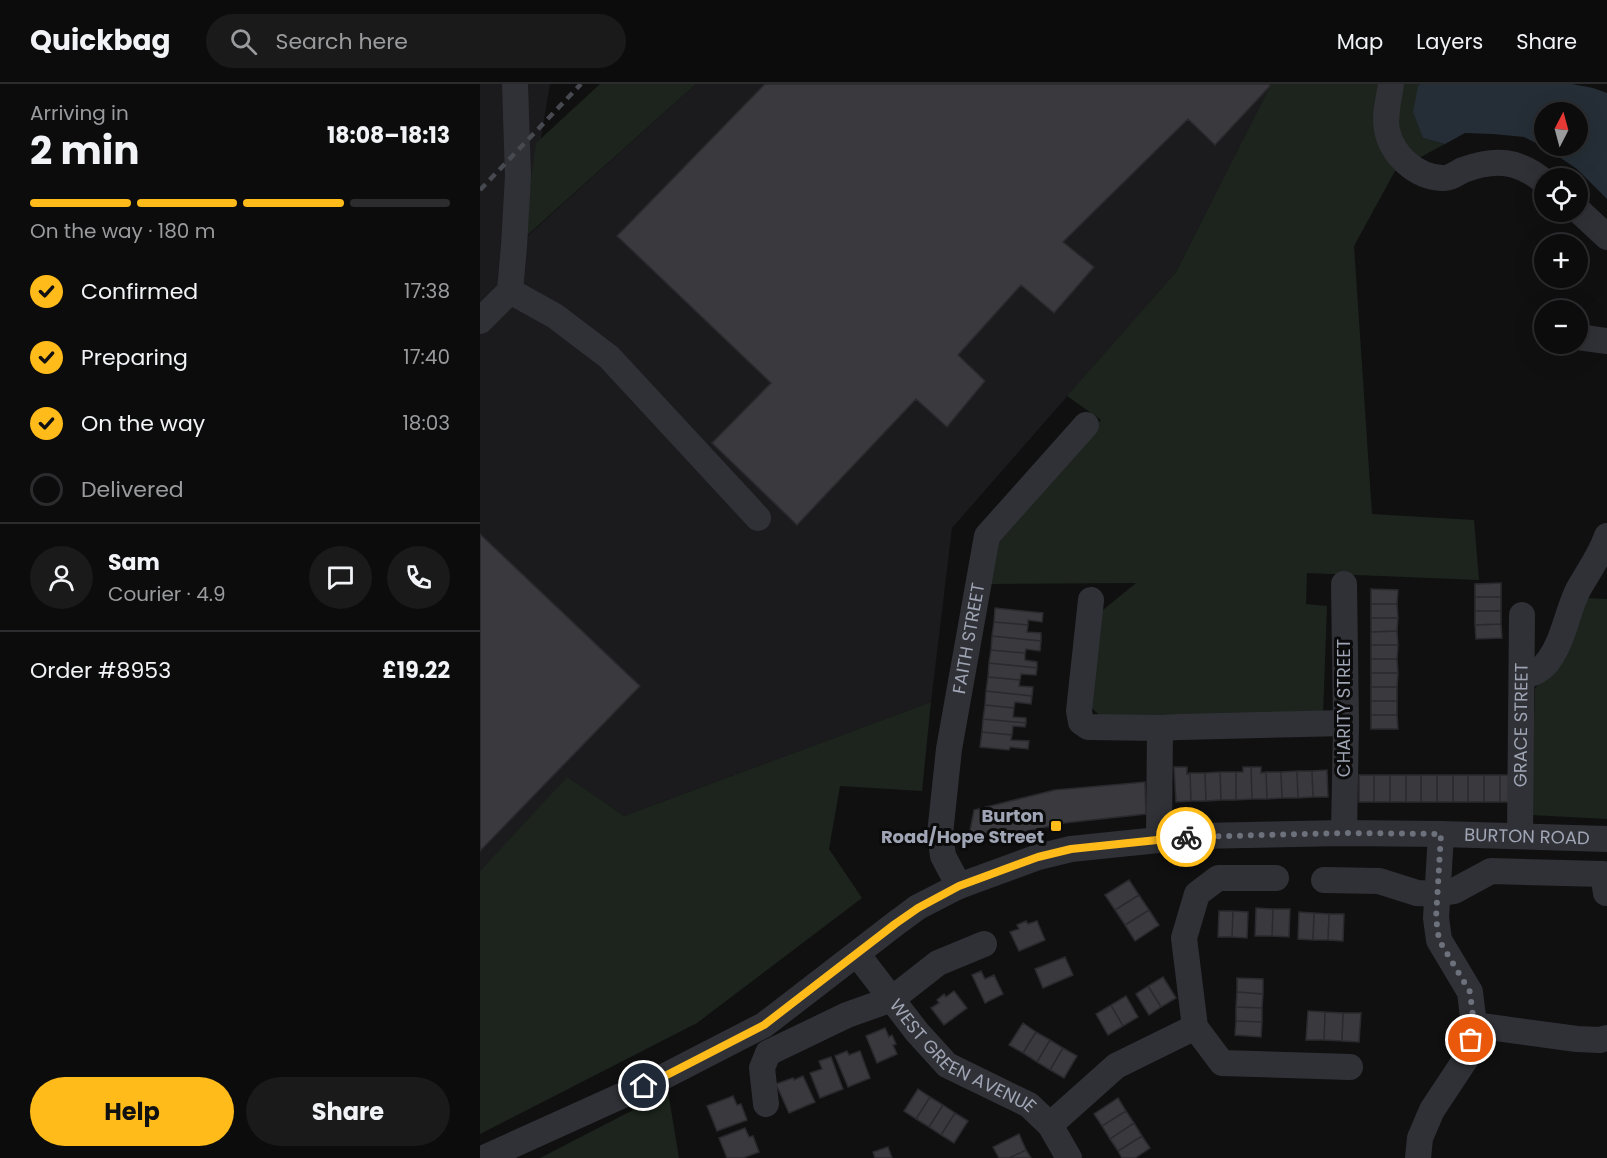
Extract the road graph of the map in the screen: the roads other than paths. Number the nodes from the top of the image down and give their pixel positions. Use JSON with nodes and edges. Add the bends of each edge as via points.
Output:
{"nodes":[{"id":1,"x":515,"y":84,"type":"edge"},
{"id":2,"x":1391,"y":84,"type":"edge"},
{"id":3,"x":1534,"y":173,"type":"edge"},
{"id":4,"x":1588,"y":219,"type":"edge"},
{"id":5,"x":1607,"y":237,"type":"edge"},
{"id":6,"x":510,"y":291,"type":"junction"},
{"id":7,"x":480,"y":321,"type":"edge"},
{"id":8,"x":1588,"y":338,"type":"edge"},
{"id":9,"x":1607,"y":341,"type":"edge"},
{"id":10,"x":1086,"y":425,"type":"dead end"},
{"id":11,"x":758,"y":518,"type":"dead end"},
{"id":12,"x":1607,"y":536,"type":"edge"},
{"id":13,"x":1344,"y":584,"type":"dead end"},
{"id":14,"x":1091,"y":600,"type":"dead end"},
{"id":15,"x":1522,"y":615,"type":"dead end"},
{"id":16,"x":1522,"y":676,"type":"junction"},
{"id":17,"x":1346,"y":723,"type":"junction"},
{"id":18,"x":1160,"y":728,"type":"junction"},
{"id":19,"x":1344,"y":833,"type":"junction"},
{"id":20,"x":1441,"y":834,"type":"junction"},
{"id":21,"x":1520,"y":836,"type":"junction"},
{"id":22,"x":1159,"y":839,"type":"junction"},
{"id":23,"x":1607,"y":839,"type":"edge"},
{"id":24,"x":1276,"y":878,"type":"dead end"},
{"id":25,"x":1324,"y":880,"type":"dead end"},
{"id":26,"x":959,"y":886,"type":"junction"},
{"id":27,"x":1606,"y":893,"type":"edge"},
{"id":28,"x":1437,"y":894,"type":"junction"},
{"id":29,"x":984,"y":944,"type":"dead end"},
{"id":30,"x":857,"y":954,"type":"junction"},
{"id":31,"x":892,"y":999,"type":"junction"},
{"id":32,"x":1474,"y":1025,"type":"junction"},
{"id":33,"x":1195,"y":1027,"type":"junction"},
{"id":34,"x":1607,"y":1038,"type":"edge"},
{"id":35,"x":1350,"y":1067,"type":"dead end"},
{"id":36,"x":766,"y":1104,"type":"dead end"},
{"id":37,"x":1050,"y":1125,"type":"junction"},
{"id":38,"x":484,"y":1158,"type":"edge"},
{"id":39,"x":1069,"y":1158,"type":"edge"},
{"id":40,"x":1418,"y":1158,"type":"edge"}],
"edges":[{"from":1,"to":6,"type":"street","via":[[518,176]]},
{"from":2,"to":3,"type":"street","via":[[1387,130],[1399,155],[1412,168],[1444,179],[1479,165],[1500,163],[1516,164]]},
{"from":4,"to":5,"type":"street"},
{"from":6,"to":7,"type":"street"},
{"from":6,"to":11,"type":"street","via":[[555,315],[609,357]]},
{"from":8,"to":9,"type":"street"},
{"from":10,"to":26,"type":"street","name":"FAITH STREET","via":[[987,536],[949,749],[940,834],[944,856]]},
{"from":12,"to":16,"type":"street","via":[[1550,659],[1533,674]]},
{"from":13,"to":17,"type":"street","name":"CHARITY STREET"},
{"from":14,"to":18,"type":"street","via":[[1081,722],[1088,727]]},
{"from":15,"to":16,"type":"street","name":"GRACE STREET"},
{"from":16,"to":21,"type":"street","name":"GRACE STREET"},
{"from":17,"to":18,"type":"street"},
{"from":17,"to":19,"type":"street","name":"CHARITY STREET"},
{"from":18,"to":22,"type":"street"},
{"from":19,"to":20,"type":"street","name":"BURTON ROAD"},
{"from":19,"to":22,"type":"street","name":"BURTON ROAD"},
{"from":20,"to":21,"type":"street","name":"BURTON ROAD"},
{"from":20,"to":28,"type":"street"},
{"from":21,"to":23,"type":"street","name":"BURTON ROAD"},
{"from":22,"to":26,"type":"street","name":"BURTON ROAD","via":[[1071,849]]},
{"from":24,"to":33,"type":"street","via":[[1218,878],[1197,894],[1184,938]]},
{"from":25,"to":28,"type":"street","via":[[1379,880],[1417,893]]},
{"from":26,"to":30,"type":"street","name":"BURTON ROAD","via":[[918,908]]},
{"from":27,"to":28,"type":"street","via":[[1603,874],[1491,872],[1454,891]]},
{"from":28,"to":32,"type":"street","via":[[1439,940],[1470,992]]},
{"from":29,"to":31,"type":"street","via":[[938,963]]},
{"from":30,"to":31,"type":"street","name":"WEST GREEN AVENUE"},
{"from":30,"to":38,"type":"street","name":"BURTON ROAD","via":[[764,1025],[663,1077]]},
{"from":31,"to":36,"type":"street","via":[[847,1015],[768,1053],[762,1068]]},
{"from":31,"to":37,"type":"street","name":"WEST GREEN AVENUE","via":[[946,1065],[1029,1106]]},
{"from":32,"to":34,"type":"street","via":[[1577,1039]]},
{"from":32,"to":40,"type":"street","via":[[1469,1054],[1432,1110],[1420,1138]]},
{"from":33,"to":35,"type":"street","via":[[1222,1063]]},
{"from":33,"to":37,"type":"street","via":[[1116,1066]]},
{"from":37,"to":39,"type":"street","name":"WEST GREEN AVENUE"}]}
